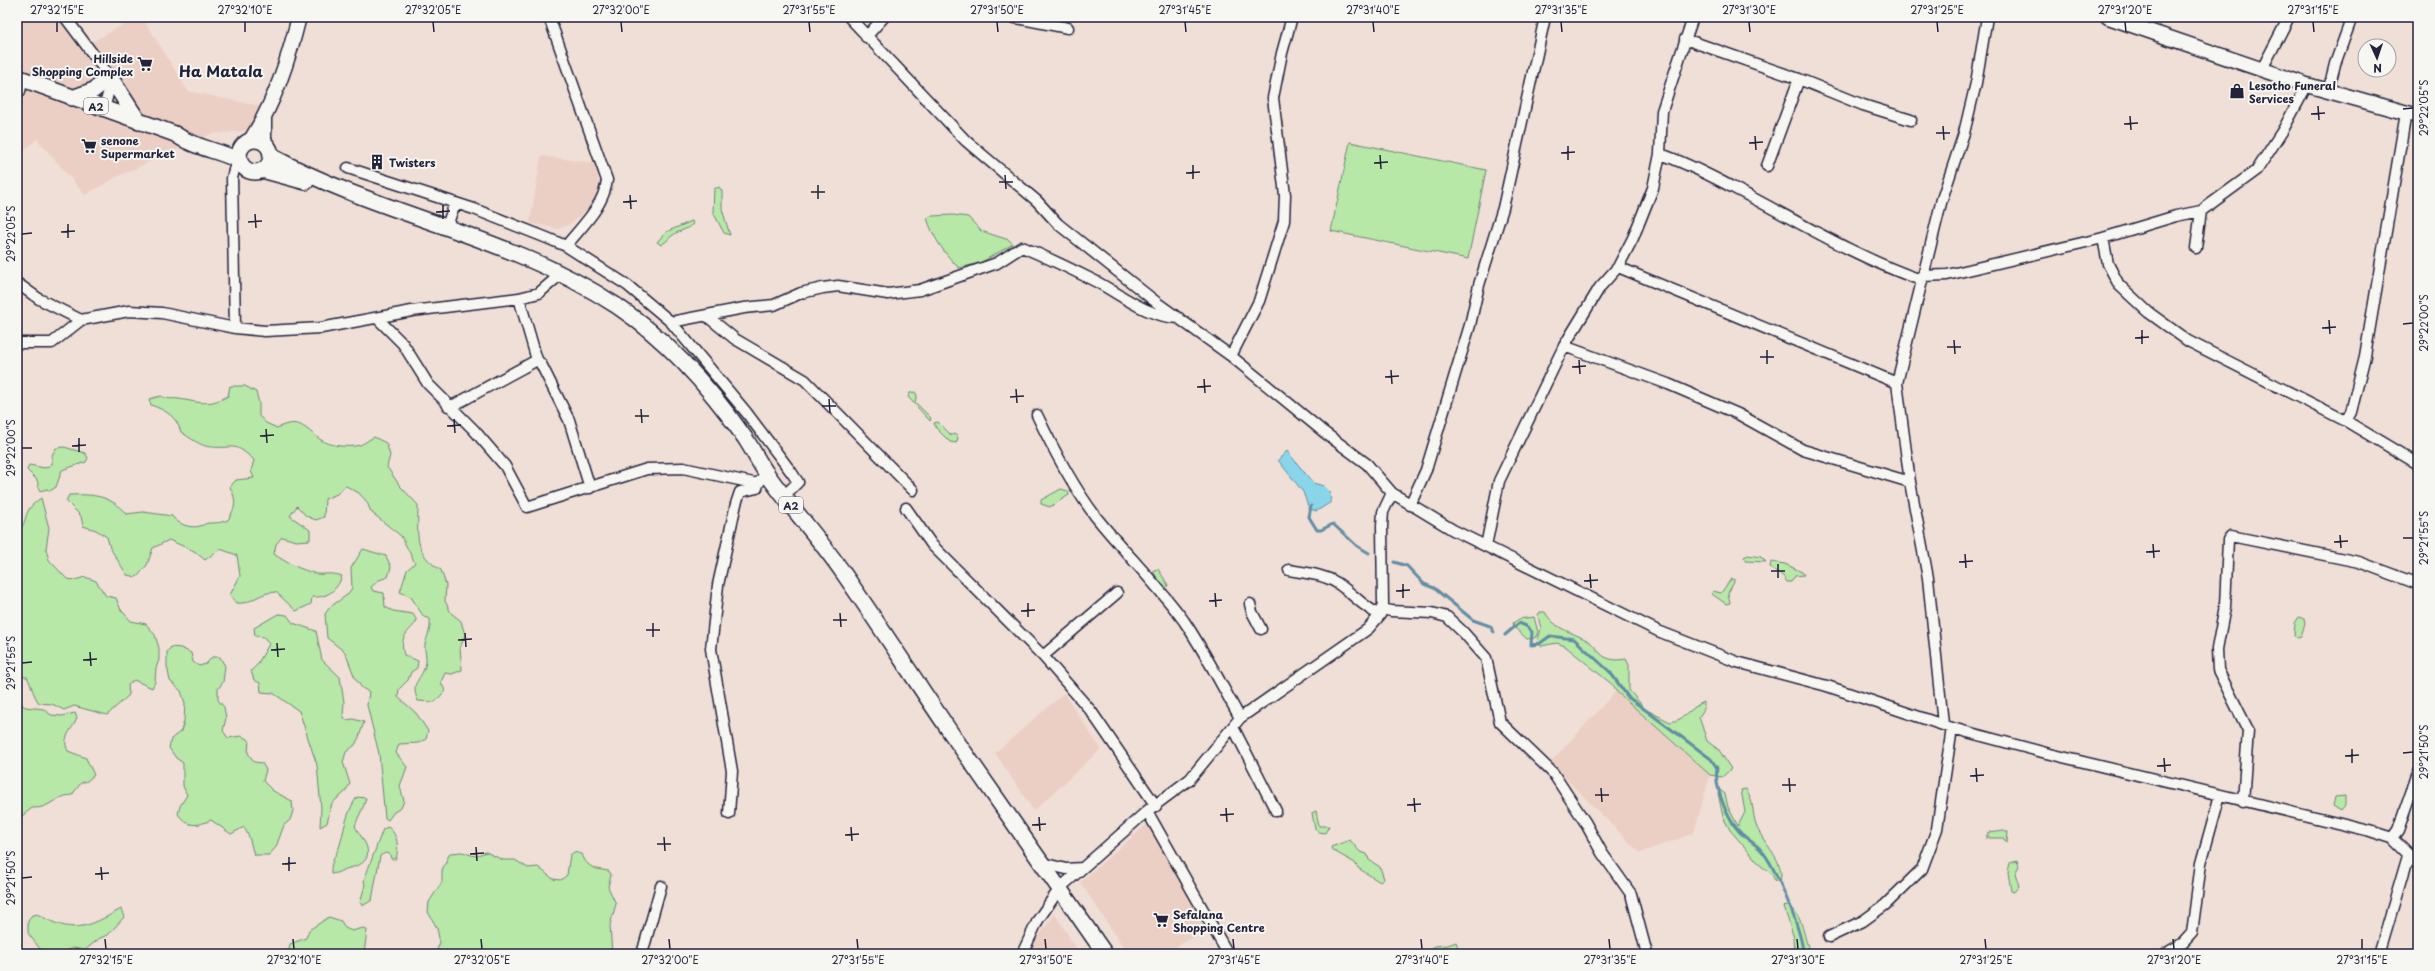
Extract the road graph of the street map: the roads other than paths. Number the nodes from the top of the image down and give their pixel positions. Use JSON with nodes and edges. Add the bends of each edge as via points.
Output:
{"nodes":[{"id":1,"x":299,"y":17,"type":"edge"},
{"id":2,"x":549,"y":17,"type":"edge"},
{"id":3,"x":849,"y":17,"type":"edge"},
{"id":4,"x":884,"y":17,"type":"edge"},
{"id":5,"x":1010,"y":17,"type":"edge"},
{"id":6,"x":1292,"y":17,"type":"edge"},
{"id":7,"x":1546,"y":17,"type":"edge"},
{"id":8,"x":1693,"y":17,"type":"edge"},
{"id":9,"x":1987,"y":17,"type":"edge"},
{"id":10,"x":2108,"y":17,"type":"edge"},
{"id":11,"x":2290,"y":17,"type":"edge"},
{"id":12,"x":2352,"y":17,"type":"edge"},
{"id":13,"x":69,"y":18,"type":"edge"},
{"id":14,"x":1068,"y":28,"type":"dead end"},
{"id":15,"x":866,"y":37,"type":"junction"},
{"id":16,"x":1685,"y":39,"type":"junction"},
{"id":17,"x":2262,"y":69,"type":"junction"},
{"id":18,"x":110,"y":77,"type":"junction"},
{"id":19,"x":20,"y":78,"type":"edge"},
{"id":20,"x":1799,"y":79,"type":"junction"},
{"id":21,"x":2306,"y":85,"type":"junction"},
{"id":22,"x":2328,"y":92,"type":"junction"},
{"id":23,"x":17,"y":93,"type":"edge"},
{"id":24,"x":72,"y":98,"type":"junction"},
{"id":25,"x":104,"y":109,"type":"junction"},
{"id":26,"x":2412,"y":114,"type":"edge"},
{"id":27,"x":1911,"y":120,"type":"dead end"},
{"id":28,"x":139,"y":122,"type":"junction"},
{"id":29,"x":247,"y":150,"type":"junction"},
{"id":30,"x":1660,"y":154,"type":"junction"},
{"id":31,"x":271,"y":156,"type":"junction"},
{"id":32,"x":1767,"y":166,"type":"dead end"},
{"id":33,"x":348,"y":168,"type":"dead end"},
{"id":34,"x":262,"y":170,"type":"junction"},
{"id":35,"x":358,"y":197,"type":"junction"},
{"id":36,"x":455,"y":203,"type":"junction"},
{"id":37,"x":2201,"y":211,"type":"junction"},
{"id":38,"x":447,"y":226,"type":"junction"},
{"id":39,"x":2104,"y":238,"type":"junction"},
{"id":40,"x":566,"y":246,"type":"junction"},
{"id":41,"x":2196,"y":248,"type":"dead end"},
{"id":42,"x":1618,"y":267,"type":"junction"},
{"id":43,"x":562,"y":273,"type":"junction"},
{"id":44,"x":1922,"y":278,"type":"junction"},
{"id":45,"x":17,"y":282,"type":"edge"},
{"id":46,"x":519,"y":298,"type":"junction"},
{"id":47,"x":708,"y":317,"type":"junction"},
{"id":48,"x":377,"y":318,"type":"junction"},
{"id":49,"x":1179,"y":318,"type":"junction"},
{"id":50,"x":81,"y":320,"type":"junction"},
{"id":51,"x":671,"y":322,"type":"junction"},
{"id":52,"x":235,"y":328,"type":"junction"},
{"id":53,"x":17,"y":343,"type":"edge"},
{"id":54,"x":1564,"y":346,"type":"junction"},
{"id":55,"x":1231,"y":356,"type":"junction"},
{"id":56,"x":537,"y":360,"type":"junction"},
{"id":57,"x":1897,"y":383,"type":"junction"},
{"id":58,"x":448,"y":406,"type":"junction"},
{"id":59,"x":1036,"y":415,"type":"dead end"},
{"id":60,"x":2346,"y":421,"type":"junction"},
{"id":61,"x":2418,"y":464,"type":"edge"},
{"id":62,"x":762,"y":478,"type":"junction"},
{"id":63,"x":1910,"y":482,"type":"junction"},
{"id":64,"x":590,"y":488,"type":"junction"},
{"id":65,"x":914,"y":490,"type":"dead end"},
{"id":66,"x":1392,"y":493,"type":"junction"},
{"id":67,"x":784,"y":496,"type":"junction"},
{"id":68,"x":1410,"y":505,"type":"junction"},
{"id":69,"x":906,"y":508,"type":"dead end"},
{"id":70,"x":1486,"y":546,"type":"junction"},
{"id":71,"x":1289,"y":570,"type":"dead end"},
{"id":72,"x":2418,"y":584,"type":"edge"},
{"id":73,"x":1117,"y":593,"type":"dead end"},
{"id":74,"x":1250,"y":604,"type":"dead end"},
{"id":75,"x":1381,"y":612,"type":"junction"},
{"id":76,"x":1261,"y":629,"type":"dead end"},
{"id":77,"x":1044,"y":656,"type":"junction"},
{"id":78,"x":1240,"y":718,"type":"junction"},
{"id":79,"x":1948,"y":726,"type":"junction"},
{"id":80,"x":1233,"y":727,"type":"junction"},
{"id":81,"x":2418,"y":773,"type":"edge"},
{"id":82,"x":2220,"y":795,"type":"junction"},
{"id":83,"x":2242,"y":802,"type":"junction"},
{"id":84,"x":1156,"y":806,"type":"junction"},
{"id":85,"x":1147,"y":811,"type":"junction"},
{"id":86,"x":1276,"y":811,"type":"dead end"},
{"id":87,"x":729,"y":814,"type":"dead end"},
{"id":88,"x":2392,"y":838,"type":"junction"},
{"id":89,"x":2408,"y":856,"type":"junction"},
{"id":90,"x":1042,"y":863,"type":"junction"},
{"id":91,"x":2418,"y":864,"type":"edge"},
{"id":92,"x":1082,"y":868,"type":"junction"},
{"id":93,"x":661,"y":886,"type":"dead end"},
{"id":94,"x":1060,"y":888,"type":"junction"},
{"id":95,"x":1829,"y":937,"type":"dead end"},
{"id":96,"x":642,"y":954,"type":"edge"},
{"id":97,"x":1022,"y":954,"type":"edge"},
{"id":98,"x":1105,"y":954,"type":"edge"},
{"id":99,"x":1228,"y":954,"type":"edge"},
{"id":100,"x":1647,"y":954,"type":"edge"},
{"id":101,"x":2167,"y":954,"type":"edge"},
{"id":102,"x":2379,"y":954,"type":"edge"}],
"edges":[{"from":1,"to":29,"type":"main road","via":[[286,68],[264,119]]},
{"from":2,"to":40,"type":"street","via":[[607,180],[606,191],[598,207]]},
{"from":3,"to":15,"type":"street"},
{"from":4,"to":15,"type":"street"},
{"from":5,"to":14,"type":"street"},
{"from":6,"to":55,"type":"street","via":[[1273,98],[1285,195],[1284,221],[1259,301]]},
{"from":7,"to":68,"type":"street","via":[[1504,202],[1470,325],[1426,470]]},
{"from":8,"to":16,"type":"street"},
{"from":9,"to":44,"type":"street","via":[[1976,83],[1964,133],[1942,200]]},
{"from":10,"to":17,"type":"main road"},
{"from":11,"to":17,"type":"street"},
{"from":12,"to":22,"type":"street"},
{"from":13,"to":18,"type":"street"},
{"from":15,"to":49,"type":"street","via":[[966,141],[1037,201],[1058,224]]},
{"from":16,"to":20,"type":"street"},
{"from":16,"to":30,"type":"street","via":[[1662,111]]},
{"from":17,"to":21,"type":"main road"},
{"from":18,"to":24,"type":"main road","via":[[94,90]]},
{"from":18,"to":25,"type":"street"},
{"from":18,"to":28,"type":"main road"},
{"from":19,"to":23,"type":"street","via":[[20,91]]},
{"from":19,"to":24,"type":"main road","number":"A2"},
{"from":20,"to":27,"type":"street","via":[[1863,105]]},
{"from":20,"to":32,"type":"street"},
{"from":21,"to":22,"type":"main road"},
{"from":21,"to":37,"type":"street","via":[[2283,130],[2257,170]]},
{"from":22,"to":26,"type":"main road"},
{"from":24,"to":25,"type":"main road","number":"A2"},
{"from":25,"to":28,"type":"main road","number":"A2"},
{"from":26,"to":60,"type":"street","via":[[2365,356],[2351,412]]},
{"from":28,"to":29,"type":"main road","number":"A2","via":[[176,134],[184,133]]},
{"from":29,"to":31,"type":"main road","via":[[271,151]]},
{"from":29,"to":34,"type":"main road","number":"A2","via":[[242,166],[252,172]]},
{"from":29,"to":52,"type":"street","via":[[232,178]]},
{"from":30,"to":42,"type":"street","via":[[1653,188]]},
{"from":30,"to":44,"type":"street","via":[[1740,191],[1872,260]]},
{"from":31,"to":34,"type":"main road","via":[[269,164]]},
{"from":31,"to":35,"type":"main road","number":"A2","via":[[300,172],[330,182]]},
{"from":33,"to":36,"type":"street"},
{"from":34,"to":35,"type":"main road","number":"A2","via":[[329,191]]},
{"from":35,"to":38,"type":"main road","number":"A2"},
{"from":36,"to":38,"type":"street"},
{"from":36,"to":40,"type":"street"},
{"from":37,"to":39,"type":"street"},
{"from":37,"to":41,"type":"street"},
{"from":38,"to":43,"type":"main road","number":"A2","via":[[521,254]]},
{"from":39,"to":44,"type":"street","via":[[1947,275]]},
{"from":39,"to":60,"type":"street","via":[[2108,264],[2119,285],[2148,312],[2188,341]]},
{"from":40,"to":51,"type":"street","via":[[627,285]]},
{"from":42,"to":54,"type":"street","via":[[1600,287]]},
{"from":42,"to":57,"type":"street"},
{"from":43,"to":46,"type":"street","via":[[539,293]]},
{"from":43,"to":62,"type":"main road","number":"A2","via":[[619,307],[674,352],[720,404]]},
{"from":44,"to":57,"type":"street"},
{"from":45,"to":50,"type":"street","via":[[39,299]]},
{"from":46,"to":48,"type":"street","via":[[412,311]]},
{"from":46,"to":56,"type":"street"},
{"from":47,"to":49,"type":"street","via":[[744,308],[774,305],[801,293],[838,286],[888,294],[920,290],[997,263],[1022,247],[1094,281],[1152,313],[1166,318]]},
{"from":47,"to":51,"type":"street"},
{"from":47,"to":65,"type":"street","via":[[735,339],[805,380]]},
{"from":48,"to":52,"type":"street","via":[[321,328],[265,331]]},
{"from":48,"to":58,"type":"street","via":[[403,344],[428,384]]},
{"from":49,"to":55,"type":"street"},
{"from":50,"to":52,"type":"street","via":[[129,312],[162,313]]},
{"from":50,"to":53,"type":"street","via":[[52,343]]},
{"from":51,"to":67,"type":"street","via":[[746,412],[798,482]]},
{"from":54,"to":63,"type":"street","via":[[1668,384],[1738,414],[1803,450]]},
{"from":54,"to":70,"type":"street","via":[[1499,481]]},
{"from":55,"to":66,"type":"street","via":[[1367,464]]},
{"from":56,"to":58,"type":"street"},
{"from":56,"to":64,"type":"street","via":[[569,420]]},
{"from":57,"to":63,"type":"street"},
{"from":58,"to":64,"type":"street","via":[[474,430],[505,466],[527,507]]},
{"from":59,"to":78,"type":"street","via":[[1060,463],[1096,515],[1184,621]]},
{"from":60,"to":61,"type":"street"},
{"from":62,"to":64,"type":"street","via":[[683,468],[647,470]]},
{"from":62,"to":67,"type":"main road","number":"A2"},
{"from":62,"to":87,"type":"street","via":[[757,488],[740,492],[718,585],[714,616],[711,648],[732,771]]},
{"from":63,"to":79,"type":"street","via":[[1928,578]]},
{"from":66,"to":68,"type":"street"},
{"from":66,"to":75,"type":"street","via":[[1383,512],[1384,589]]},
{"from":67,"to":90,"type":"main road","number":"A2","via":[[842,571]]},
{"from":68,"to":70,"type":"street"},
{"from":69,"to":77,"type":"street","via":[[932,545]]},
{"from":70,"to":79,"type":"street","via":[[1681,641],[1737,662],[1827,686]]},
{"from":71,"to":75,"type":"street","via":[[1326,578],[1338,584],[1371,611]]},
{"from":72,"to":83,"type":"street","via":[[2359,562],[2231,536],[2228,540],[2225,607],[2217,649],[2218,670],[2248,730]]},
{"from":73,"to":77,"type":"street"},
{"from":74,"to":76,"type":"street"},
{"from":75,"to":78,"type":"street","via":[[1368,629]]},
{"from":75,"to":100,"type":"street","via":[[1432,613],[1447,617],[1486,658],[1500,722],[1553,774],[1586,822],[1602,853],[1631,894]]},
{"from":77,"to":84,"type":"street","via":[[1091,711]]},
{"from":78,"to":80,"type":"street"},
{"from":79,"to":82,"type":"street","via":[[2104,768]]},
{"from":79,"to":95,"type":"street","via":[[1937,829],[1922,869],[1885,905],[1863,921]]},
{"from":80,"to":84,"type":"street","via":[[1190,779]]},
{"from":80,"to":86,"type":"street"},
{"from":81,"to":88,"type":"street","via":[[2398,830]]},
{"from":82,"to":83,"type":"street"},
{"from":82,"to":101,"type":"street","via":[[2201,863],[2192,933]]},
{"from":83,"to":88,"type":"street"},
{"from":84,"to":85,"type":"street"},
{"from":85,"to":92,"type":"street"},
{"from":85,"to":99,"type":"street"},
{"from":88,"to":89,"type":"street"},
{"from":89,"to":91,"type":"street"},
{"from":89,"to":102,"type":"street"},
{"from":90,"to":92,"type":"street","via":[[1066,869]]},
{"from":90,"to":94,"type":"main road","number":"A2"},
{"from":92,"to":94,"type":"street"},
{"from":93,"to":96,"type":"street"},
{"from":94,"to":97,"type":"street","via":[[1038,920]]},
{"from":94,"to":98,"type":"main road","number":"A2"}]}
